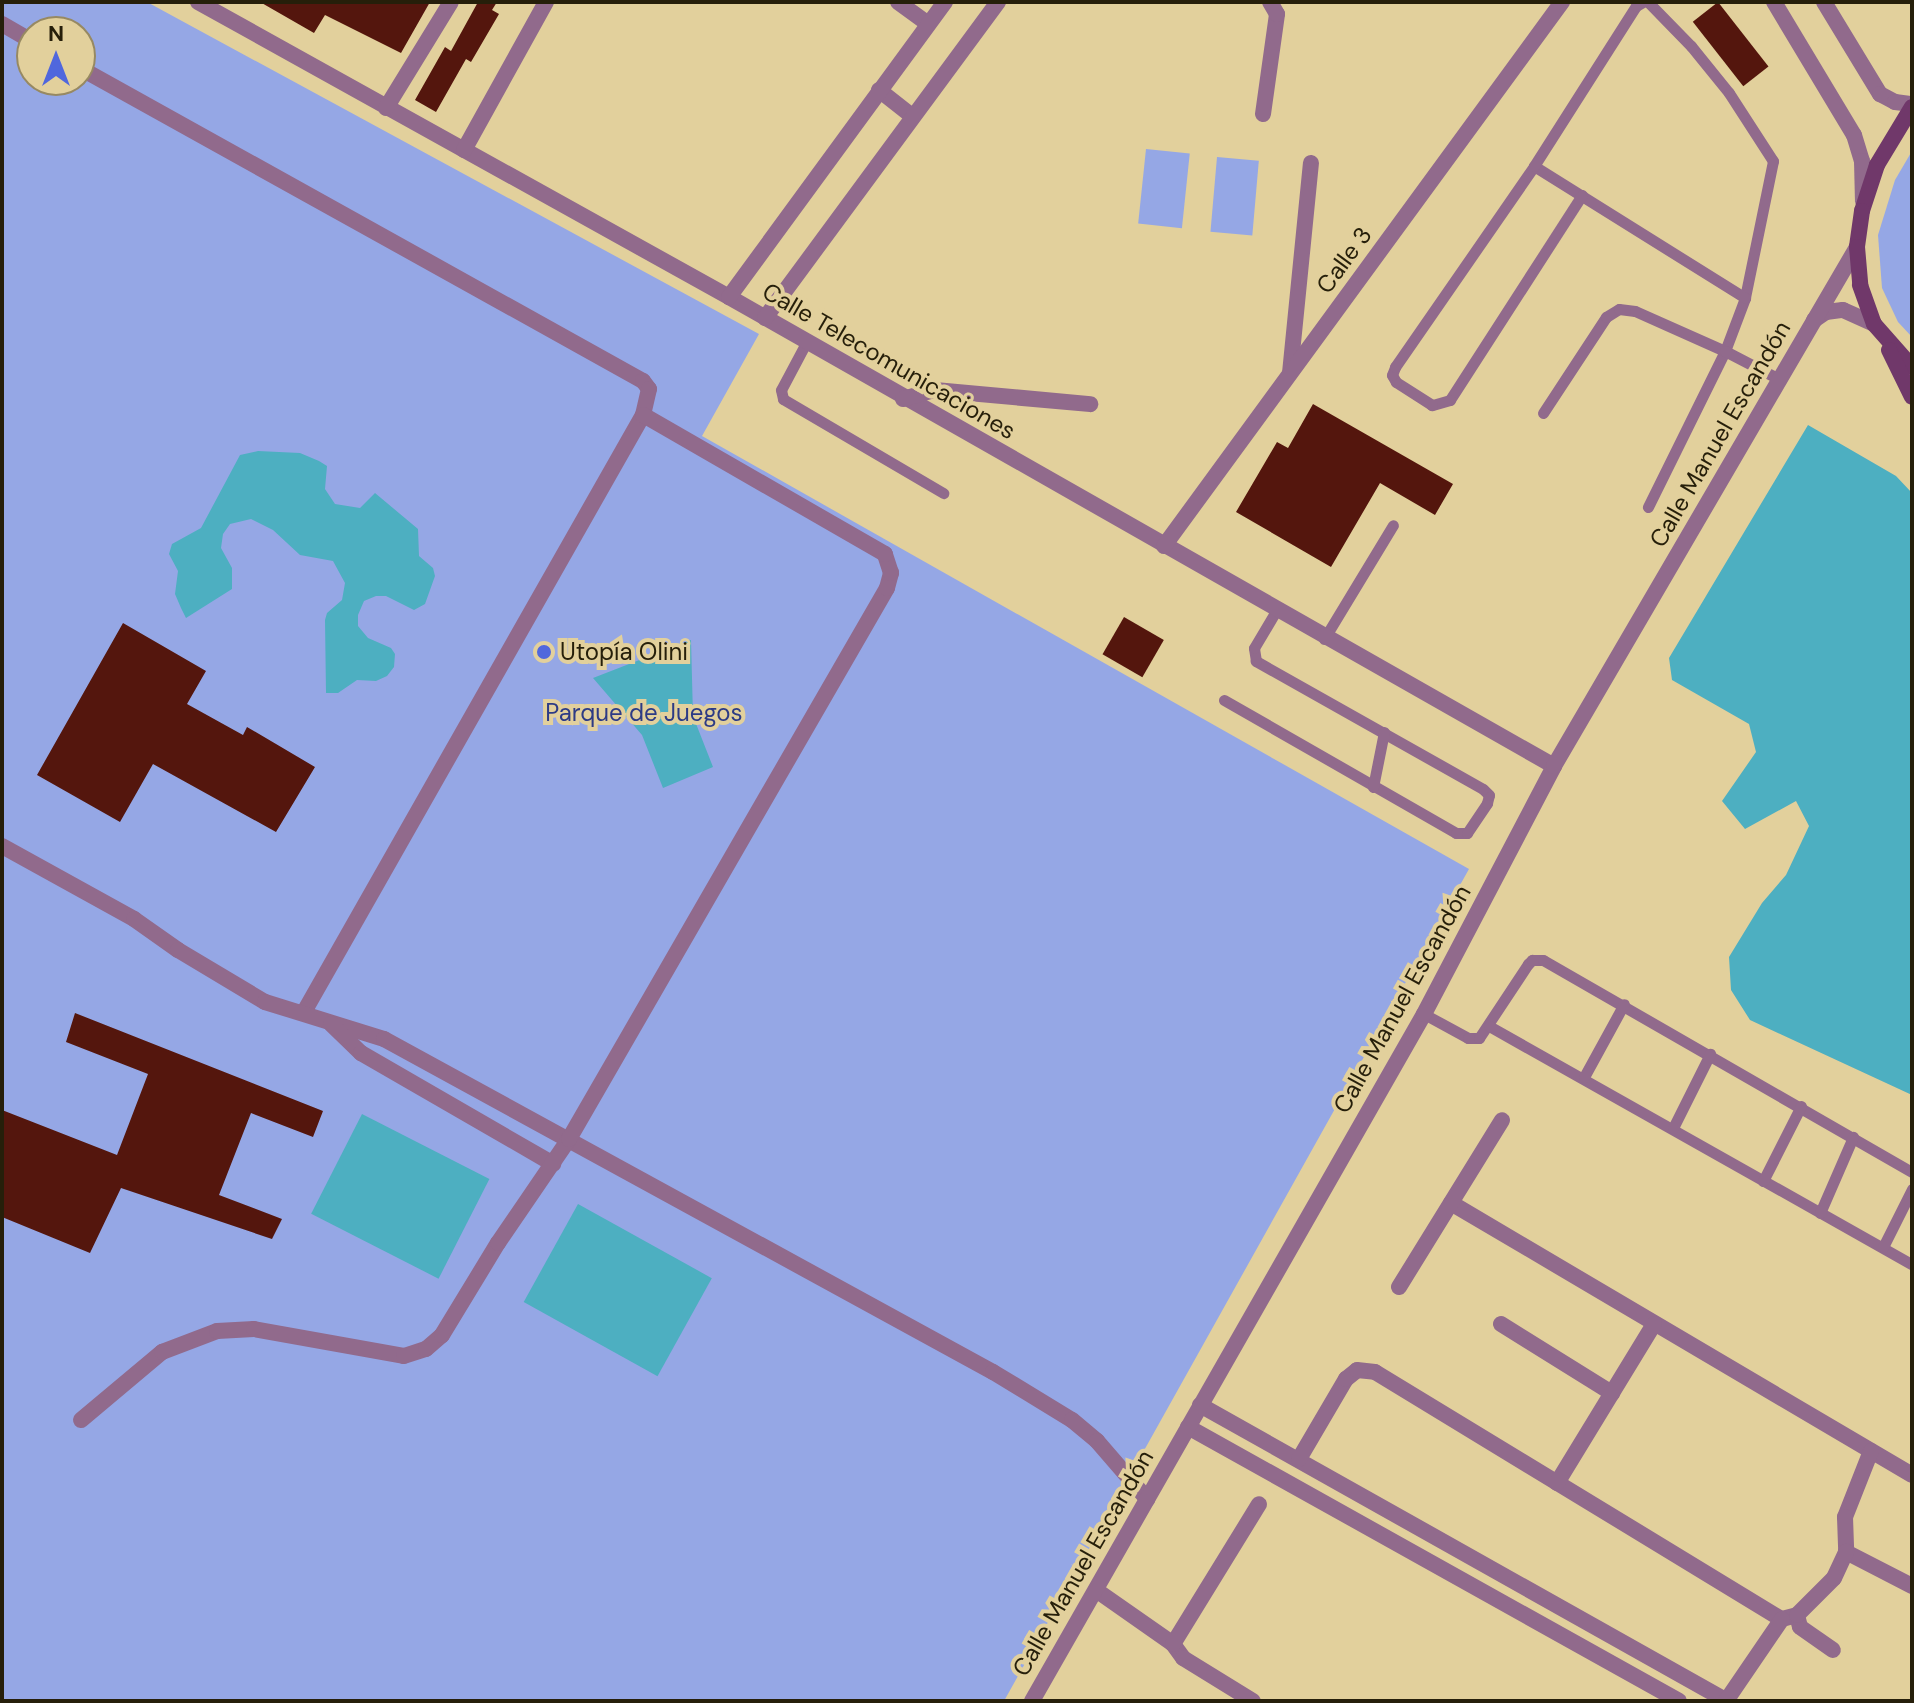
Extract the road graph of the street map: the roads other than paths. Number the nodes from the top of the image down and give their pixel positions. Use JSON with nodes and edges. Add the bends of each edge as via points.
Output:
{"nodes":[{"id":1,"x":198,"y":2,"type":"edge"},
{"id":2,"x":451,"y":2,"type":"edge"},
{"id":3,"x":546,"y":2,"type":"edge"},
{"id":4,"x":898,"y":2,"type":"edge"},
{"id":5,"x":945,"y":2,"type":"edge"},
{"id":6,"x":998,"y":2,"type":"edge"},
{"id":7,"x":1270,"y":2,"type":"edge"},
{"id":8,"x":1562,"y":2,"type":"edge"},
{"id":9,"x":1646,"y":2,"type":"edge"},
{"id":10,"x":1774,"y":2,"type":"edge"},
{"id":11,"x":1824,"y":2,"type":"edge"},
{"id":12,"x":928,"y":24,"type":"junction"},
{"id":13,"x":96,"y":77,"type":"edge"},
{"id":14,"x":879,"y":90,"type":"junction"},
{"id":15,"x":1912,"y":105,"type":"edge"},
{"id":16,"x":386,"y":108,"type":"junction"},
{"id":17,"x":1263,"y":114,"type":"dead end"},
{"id":18,"x":912,"y":116,"type":"junction"},
{"id":19,"x":464,"y":150,"type":"junction"},
{"id":20,"x":1311,"y":163,"type":"dead end"},
{"id":21,"x":1534,"y":166,"type":"junction"},
{"id":22,"x":1582,"y":195,"type":"junction"},
{"id":23,"x":1862,"y":211,"type":"junction"},
{"id":24,"x":1857,"y":247,"type":"junction"},
{"id":25,"x":729,"y":297,"type":"junction"},
{"id":26,"x":1745,"y":298,"type":"junction"},
{"id":27,"x":765,"y":318,"type":"junction"},
{"id":28,"x":1813,"y":321,"type":"junction"},
{"id":29,"x":1874,"y":324,"type":"junction"},
{"id":30,"x":807,"y":341,"type":"junction"},
{"id":31,"x":1886,"y":341,"type":"junction"},
{"id":32,"x":1725,"y":351,"type":"junction"},
{"id":33,"x":1912,"y":367,"type":"edge"},
{"id":34,"x":1290,"y":375,"type":"junction"},
{"id":35,"x":1781,"y":380,"type":"junction"},
{"id":36,"x":1912,"y":397,"type":"edge"},
{"id":37,"x":903,"y":399,"type":"junction"},
{"id":38,"x":1090,"y":404,"type":"dead end"},
{"id":39,"x":1543,"y":413,"type":"dead end"},
{"id":40,"x":643,"y":415,"type":"junction"},
{"id":41,"x":943,"y":493,"type":"dead end"},
{"id":42,"x":1648,"y":507,"type":"dead end"},
{"id":43,"x":1393,"y":525,"type":"dead end"},
{"id":44,"x":1164,"y":546,"type":"junction"},
{"id":45,"x":1276,"y":611,"type":"junction"},
{"id":46,"x":1324,"y":639,"type":"junction"},
{"id":47,"x":1224,"y":700,"type":"dead end"},
{"id":48,"x":1384,"y":732,"type":"junction"},
{"id":49,"x":1554,"y":766,"type":"junction"},
{"id":50,"x":1373,"y":787,"type":"junction"},
{"id":51,"x":2,"y":846,"type":"edge"},
{"id":52,"x":1624,"y":1004,"type":"junction"},
{"id":53,"x":304,"y":1012,"type":"junction"},
{"id":54,"x":1424,"y":1014,"type":"junction"},
{"id":55,"x":330,"y":1023,"type":"junction"},
{"id":56,"x":1489,"y":1026,"type":"junction"},
{"id":57,"x":1710,"y":1054,"type":"junction"},
{"id":58,"x":1584,"y":1077,"type":"junction"},
{"id":59,"x":1801,"y":1106,"type":"junction"},
{"id":60,"x":1502,"y":1120,"type":"dead end"},
{"id":61,"x":1673,"y":1128,"type":"junction"},
{"id":62,"x":1853,"y":1137,"type":"junction"},
{"id":63,"x":569,"y":1139,"type":"junction"},
{"id":64,"x":553,"y":1164,"type":"junction"},
{"id":65,"x":1912,"y":1172,"type":"edge"},
{"id":66,"x":1763,"y":1181,"type":"junction"},
{"id":67,"x":1912,"y":1189,"type":"edge"},
{"id":68,"x":1451,"y":1203,"type":"junction"},
{"id":69,"x":1820,"y":1213,"type":"junction"},
{"id":70,"x":1883,"y":1247,"type":"junction"},
{"id":71,"x":1912,"y":1264,"type":"edge"},
{"id":72,"x":1399,"y":1287,"type":"dead end"},
{"id":73,"x":1501,"y":1324,"type":"dead end"},
{"id":74,"x":1654,"y":1324,"type":"junction"},
{"id":75,"x":1612,"y":1393,"type":"junction"},
{"id":76,"x":1200,"y":1405,"type":"junction"},
{"id":77,"x":81,"y":1420,"type":"dead end"},
{"id":78,"x":1188,"y":1427,"type":"junction"},
{"id":79,"x":1871,"y":1451,"type":"junction"},
{"id":80,"x":1299,"y":1459,"type":"junction"},
{"id":81,"x":1912,"y":1475,"type":"edge"},
{"id":82,"x":1557,"y":1483,"type":"junction"},
{"id":83,"x":1147,"y":1499,"type":"junction"},
{"id":84,"x":1259,"y":1504,"type":"dead end"},
{"id":85,"x":1846,"y":1552,"type":"junction"},
{"id":86,"x":1483,"y":1565,"type":"junction"},
{"id":87,"x":1471,"y":1585,"type":"junction"},
{"id":88,"x":1912,"y":1586,"type":"edge"},
{"id":89,"x":1096,"y":1590,"type":"junction"},
{"id":90,"x":1789,"y":1617,"type":"junction"},
{"id":91,"x":1173,"y":1644,"type":"junction"},
{"id":92,"x":1833,"y":1650,"type":"dead end"},
{"id":93,"x":1032,"y":1701,"type":"edge"},
{"id":94,"x":1253,"y":1701,"type":"edge"},
{"id":95,"x":1679,"y":1701,"type":"edge"},
{"id":96,"x":1726,"y":1701,"type":"edge"}],
"edges":[{"from":1,"to":16,"type":"street","name":"Calle Telecomunicaciones"},
{"from":2,"to":16,"type":"street"},
{"from":3,"to":19,"type":"street"},
{"from":4,"to":12,"type":"street"},
{"from":5,"to":12,"type":"street"},
{"from":6,"to":18,"type":"street"},
{"from":7,"to":17,"type":"street","via":[[1277,14]]},
{"from":8,"to":34,"type":"street","name":"Calle 3"},
{"from":9,"to":21,"type":"lane","via":[[1636,6]]},
{"from":9,"to":26,"type":"lane","via":[[1655,5],[1701,58],[1773,161]]},
{"from":10,"to":23,"type":"street","via":[[1854,135],[1863,178]]},
{"from":11,"to":15,"type":"street","via":[[1880,94]]},
{"from":12,"to":14,"type":"street"},
{"from":13,"to":40,"type":"street","via":[[643,381],[649,389]]},
{"from":14,"to":18,"type":"street"},
{"from":14,"to":25,"type":"street"},
{"from":15,"to":23,"type":"main road","via":[[1877,165]]},
{"from":16,"to":19,"type":"street","name":"Calle Telecomunicaciones"},
{"from":18,"to":27,"type":"street"},
{"from":19,"to":25,"type":"street","name":"Calle Telecomunicaciones"},
{"from":20,"to":34,"type":"street"},
{"from":21,"to":22,"type":"lane"},
{"from":21,"to":22,"type":"lane","via":[[1393,371],[1396,382],[1432,405],[1450,400]]},
{"from":22,"to":26,"type":"lane"},
{"from":23,"to":24,"type":"main road"},
{"from":24,"to":28,"type":"street","name":"Calle Manuel Escandón"},
{"from":24,"to":29,"type":"main road","via":[[1860,285]]},
{"from":25,"to":27,"type":"street","name":"Calle Telecomunicaciones"},
{"from":26,"to":32,"type":"lane"},
{"from":27,"to":30,"type":"street","name":"Calle Telecomunicaciones"},
{"from":28,"to":29,"type":"street","name":"Calle Manuel Escandón","via":[[1843,310]]},
{"from":28,"to":35,"type":"street","name":"Calle Manuel Escandón"},
{"from":29,"to":31,"type":"main road"},
{"from":30,"to":37,"type":"street","name":"Calle Telecomunicaciones"},
{"from":30,"to":41,"type":"lane","via":[[781,390],[783,399]]},
{"from":31,"to":33,"type":"main road"},
{"from":31,"to":36,"type":"main road"},
{"from":32,"to":35,"type":"lane"},
{"from":32,"to":39,"type":"lane","via":[[1635,311],[1619,309],[1606,317]]},
{"from":32,"to":42,"type":"lane"},
{"from":34,"to":44,"type":"street","name":"Calle 3"},
{"from":35,"to":49,"type":"street","name":"Calle Manuel Escandón"},
{"from":37,"to":38,"type":"street","via":[[935,390]]},
{"from":37,"to":44,"type":"street","name":"Calle Telecomunicaciones"},
{"from":40,"to":53,"type":"street"},
{"from":40,"to":63,"type":"street","via":[[885,554],[891,573]]},
{"from":43,"to":46,"type":"lane"},
{"from":44,"to":45,"type":"street","name":"Calle Telecomunicaciones"},
{"from":45,"to":46,"type":"street","name":"Calle Telecomunicaciones"},
{"from":45,"to":48,"type":"lane","via":[[1254,648],[1256,661]]},
{"from":46,"to":49,"type":"street","name":"Calle Telecomunicaciones"},
{"from":47,"to":50,"type":"lane"},
{"from":48,"to":50,"type":"lane"},
{"from":48,"to":50,"type":"lane","via":[[1483,789],[1489,800],[1467,833],[1460,834]]},
{"from":49,"to":54,"type":"street","name":"Calle Manuel Escandón"},
{"from":51,"to":53,"type":"street","via":[[134,919],[265,1002]]},
{"from":52,"to":56,"type":"lane","via":[[1538,958],[1528,964]]},
{"from":52,"to":57,"type":"lane"},
{"from":52,"to":58,"type":"lane"},
{"from":53,"to":55,"type":"street"},
{"from":54,"to":56,"type":"lane","via":[[1474,1039]]},
{"from":54,"to":76,"type":"street","name":"Calle Manuel Escandón"},
{"from":55,"to":63,"type":"street","via":[[384,1039]]},
{"from":55,"to":64,"type":"street","via":[[361,1053]]},
{"from":56,"to":58,"type":"lane"},
{"from":57,"to":59,"type":"lane"},
{"from":57,"to":61,"type":"lane"},
{"from":58,"to":61,"type":"lane"},
{"from":59,"to":62,"type":"lane"},
{"from":59,"to":66,"type":"lane"},
{"from":60,"to":68,"type":"street"},
{"from":61,"to":66,"type":"lane"},
{"from":62,"to":65,"type":"lane"},
{"from":62,"to":69,"type":"lane"},
{"from":63,"to":64,"type":"street"},
{"from":63,"to":83,"type":"street","via":[[1040,1399],[1097,1441]]},
{"from":64,"to":77,"type":"street","via":[[442,1335],[426,1349],[404,1356],[369,1353],[267,1331],[217,1331],[162,1352]]},
{"from":66,"to":69,"type":"lane"},
{"from":67,"to":70,"type":"lane"},
{"from":68,"to":72,"type":"street"},
{"from":68,"to":74,"type":"street"},
{"from":69,"to":70,"type":"lane"},
{"from":70,"to":71,"type":"lane"},
{"from":73,"to":75,"type":"street"},
{"from":74,"to":75,"type":"street"},
{"from":74,"to":79,"type":"street"},
{"from":75,"to":82,"type":"street"},
{"from":76,"to":78,"type":"street","name":"Calle Manuel Escandón"},
{"from":76,"to":80,"type":"street"},
{"from":78,"to":83,"type":"street","name":"Calle Manuel Escandón"},
{"from":78,"to":87,"type":"street"},
{"from":79,"to":81,"type":"street"},
{"from":79,"to":85,"type":"street","via":[[1845,1517]]},
{"from":80,"to":82,"type":"street","via":[[1346,1379],[1366,1369]]},
{"from":80,"to":86,"type":"street"},
{"from":82,"to":90,"type":"street"},
{"from":83,"to":89,"type":"street","name":"Calle Manuel Escandón"},
{"from":84,"to":91,"type":"street"},
{"from":85,"to":88,"type":"street"},
{"from":85,"to":90,"type":"street","via":[[1834,1578]]},
{"from":86,"to":87,"type":"street"},
{"from":86,"to":96,"type":"street"},
{"from":87,"to":95,"type":"street"},
{"from":89,"to":91,"type":"street"},
{"from":89,"to":93,"type":"street","name":"Calle Manuel Escandón"},
{"from":90,"to":92,"type":"street"},
{"from":90,"to":96,"type":"street"},
{"from":91,"to":94,"type":"street","via":[[1183,1658]]}]}
